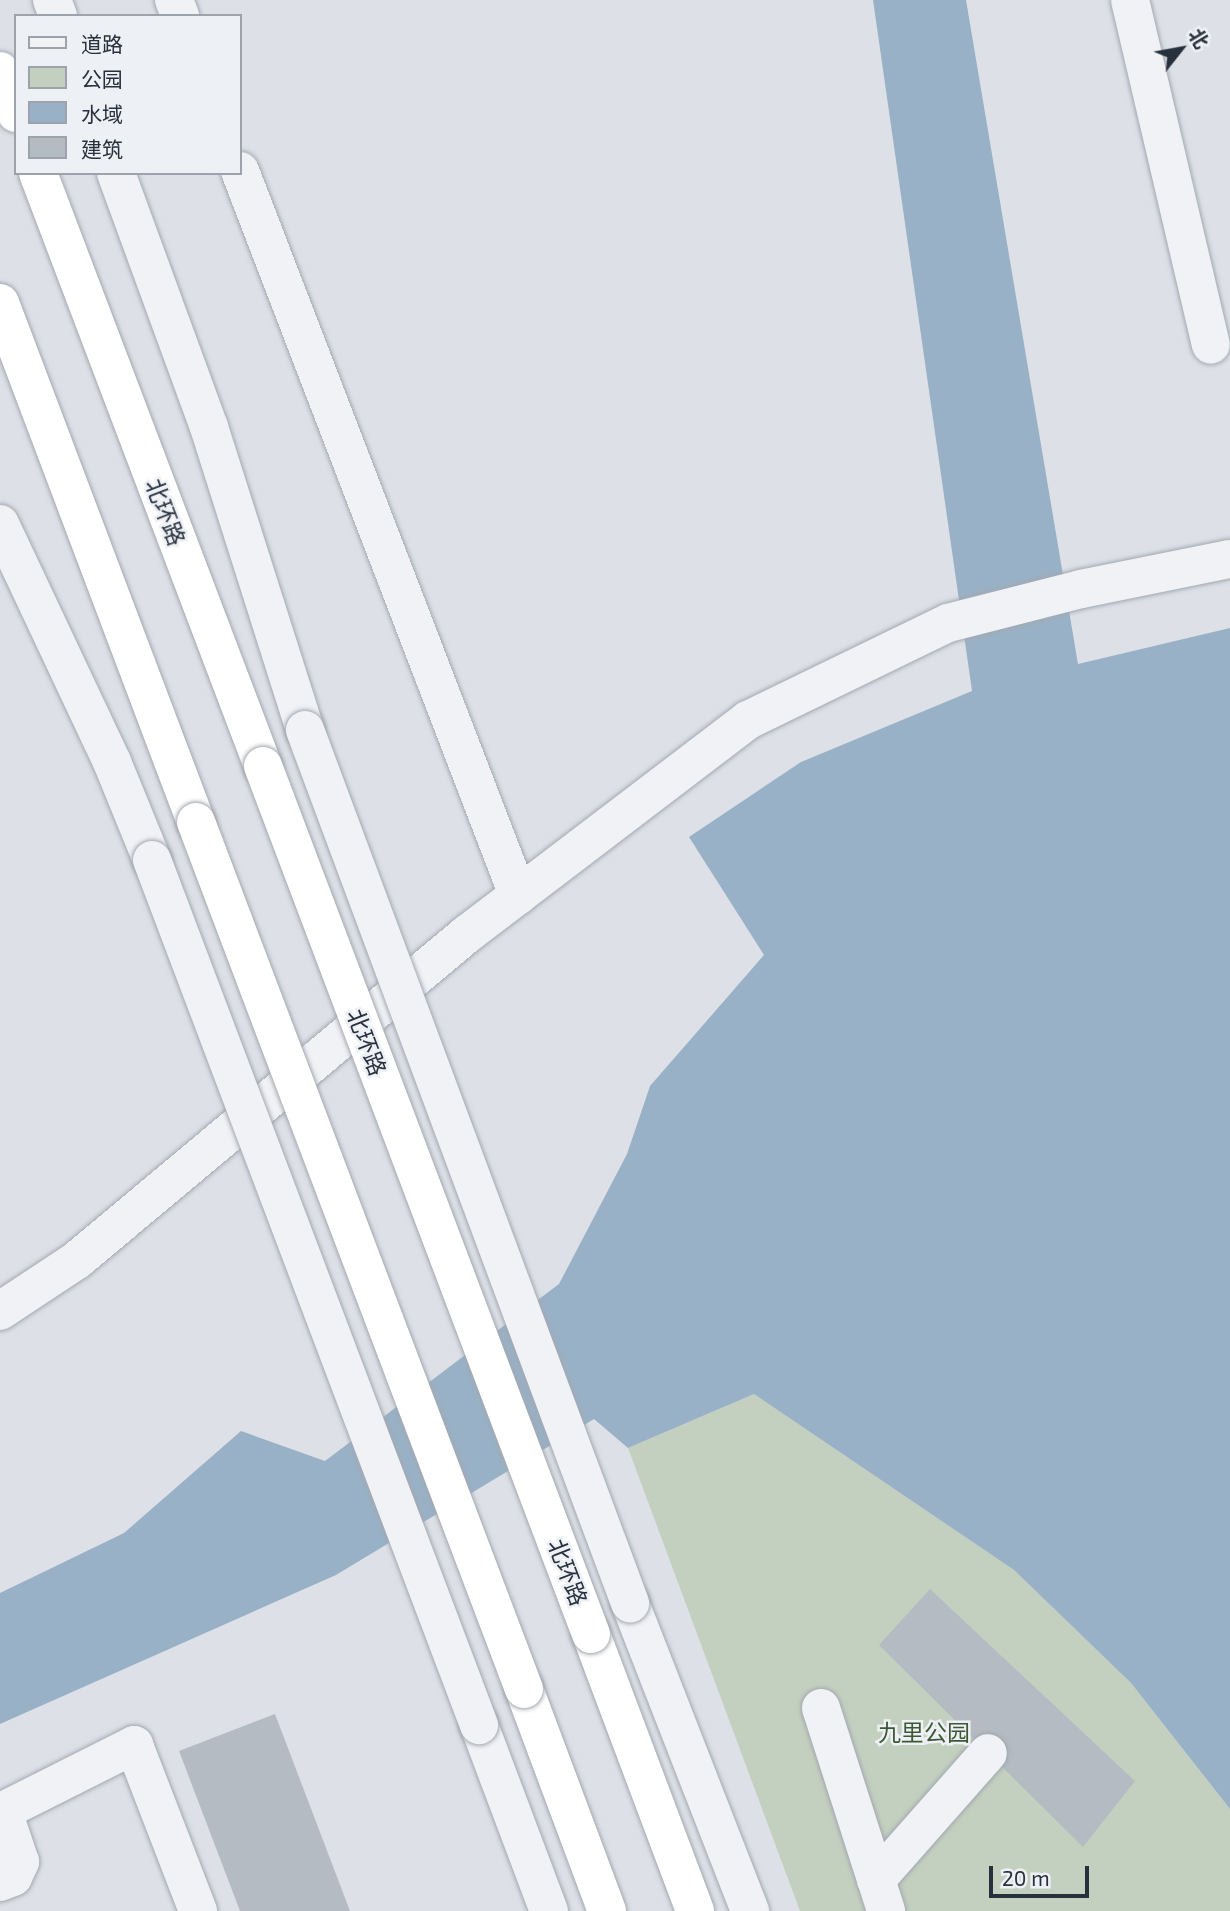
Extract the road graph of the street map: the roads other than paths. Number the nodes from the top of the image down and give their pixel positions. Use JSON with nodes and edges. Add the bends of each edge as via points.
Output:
{"nodes":[{"id":1,"x":1130,"y":0,"type":"edge"},
{"id":2,"x":0,"y":71,"type":"edge"},
{"id":3,"x":14,"y":108,"type":"edge"},
{"id":4,"x":39,"y":175,"type":"edge"},
{"id":5,"x":117,"y":175,"type":"edge"},
{"id":6,"x":242,"y":175,"type":"edge"},
{"id":7,"x":0,"y":303,"type":"edge"},
{"id":8,"x":1211,"y":345,"type":"dead end"},
{"id":9,"x":0,"y":524,"type":"edge"},
{"id":10,"x":1230,"y":559,"type":"edge"},
{"id":11,"x":518,"y":895,"type":"junction"},
{"id":12,"x":0,"y":1311,"type":"edge"},
{"id":13,"x":821,"y":1708,"type":"dead end"},
{"id":14,"x":988,"y":1753,"type":"dead end"},
{"id":15,"x":0,"y":1882,"type":"edge"},
{"id":16,"x":881,"y":1896,"type":"edge"},
{"id":17,"x":198,"y":1911,"type":"edge"},
{"id":18,"x":549,"y":1911,"type":"edge"},
{"id":19,"x":607,"y":1911,"type":"edge"},
{"id":20,"x":695,"y":1911,"type":"edge"},
{"id":21,"x":750,"y":1911,"type":"edge"}],
"edges":[{"from":1,"to":8,"type":"street"},
{"from":2,"to":3,"type":"highway"},
{"from":4,"to":20,"type":"highway","name":"北环路","bridge":true},
{"from":5,"to":21,"type":"street","name":"北环路","bridge":true,"via":[[209,427],[305,730],[630,1603]]},
{"from":6,"to":11,"type":"street"},
{"from":7,"to":19,"type":"highway","bridge":true},
{"from":9,"to":18,"type":"street","bridge":true,"via":[[112,762],[152,860]]},
{"from":10,"to":11,"type":"street","via":[[1081,589],[948,623],[748,720]]},
{"from":11,"to":12,"type":"street","via":[[78,1260]]},
{"from":13,"to":16,"type":"street"},
{"from":14,"to":16,"type":"street"},
{"from":15,"to":17,"type":"street","via":[[13,1877],[20,1862],[4,1811],[135,1745]]}]}
